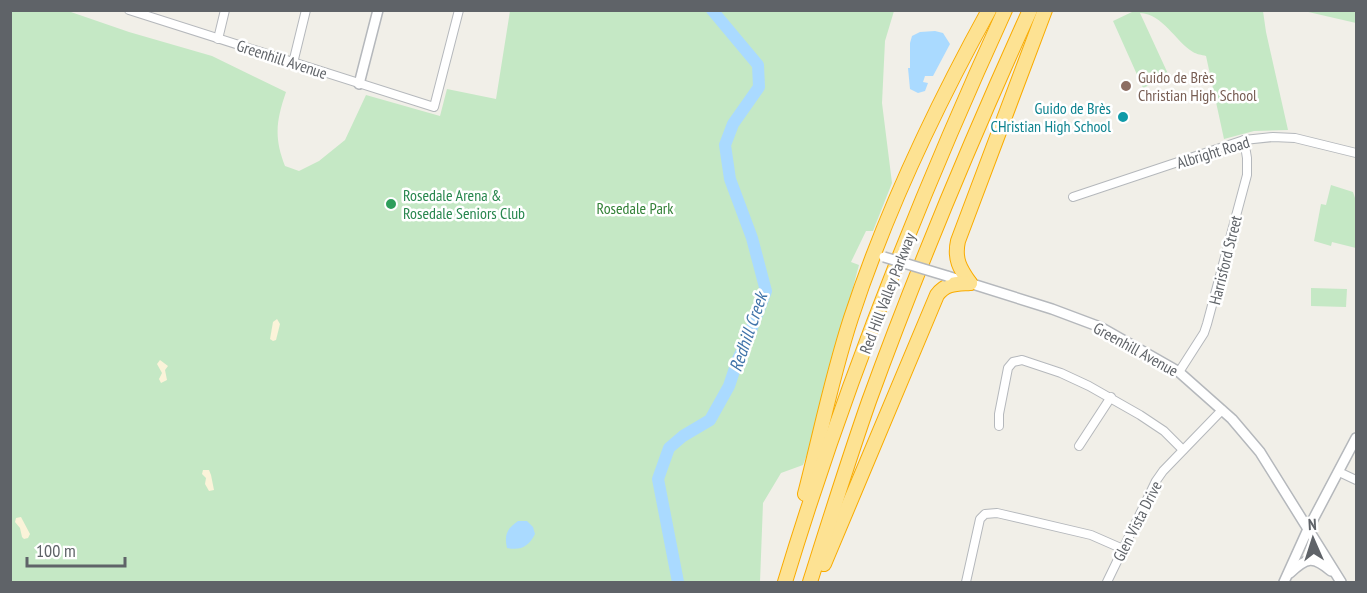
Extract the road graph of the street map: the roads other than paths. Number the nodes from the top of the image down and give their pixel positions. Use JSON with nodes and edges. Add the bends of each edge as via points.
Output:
{"nodes":[{"id":1,"x":129,"y":10,"type":"edge"},
{"id":2,"x":225,"y":10,"type":"edge"},
{"id":3,"x":306,"y":10,"type":"edge"},
{"id":4,"x":378,"y":10,"type":"edge"},
{"id":5,"x":459,"y":10,"type":"edge"},
{"id":6,"x":989,"y":10,"type":"edge"},
{"id":7,"x":1005,"y":10,"type":"edge"},
{"id":8,"x":1030,"y":10,"type":"edge"},
{"id":9,"x":1045,"y":10,"type":"edge"},
{"id":10,"x":140,"y":12,"type":"edge"},
{"id":11,"x":218,"y":39,"type":"junction"},
{"id":12,"x":293,"y":63,"type":"junction"},
{"id":13,"x":359,"y":84,"type":"junction"},
{"id":14,"x":1244,"y":140,"type":"junction"},
{"id":15,"x":1356,"y":153,"type":"edge"},
{"id":16,"x":1073,"y":197,"type":"dead end"},
{"id":17,"x":879,"y":256,"type":"junction"},
{"id":18,"x":970,"y":283,"type":"junction"},
{"id":19,"x":1179,"y":372,"type":"junction"},
{"id":20,"x":1111,"y":397,"type":"junction"},
{"id":21,"x":1222,"y":410,"type":"junction"},
{"id":22,"x":999,"y":426,"type":"dead end"},
{"id":23,"x":1356,"y":438,"type":"edge"},
{"id":24,"x":1079,"y":446,"type":"dead end"},
{"id":25,"x":1183,"y":450,"type":"junction"},
{"id":26,"x":1339,"y":471,"type":"junction"},
{"id":27,"x":1356,"y":480,"type":"edge"},
{"id":28,"x":1308,"y":529,"type":"junction"},
{"id":29,"x":797,"y":542,"type":"junction"},
{"id":30,"x":1123,"y":549,"type":"junction"},
{"id":31,"x":1338,"y":579,"type":"edge"},
{"id":32,"x":1285,"y":580,"type":"edge"},
{"id":33,"x":784,"y":582,"type":"edge"},
{"id":34,"x":810,"y":582,"type":"edge"},
{"id":35,"x":816,"y":582,"type":"edge"},
{"id":36,"x":966,"y":582,"type":"edge"},
{"id":37,"x":1107,"y":582,"type":"edge"}],
"edges":[{"from":1,"to":10,"type":"street","name":"Greenhill Avenue"},
{"from":2,"to":11,"type":"street"},
{"from":3,"to":12,"type":"street"},
{"from":4,"to":13,"type":"street"},
{"from":5,"to":13,"type":"street","name":"Greenhill Avenue","via":[[434,107]]},
{"from":6,"to":17,"type":"highway","via":[[931,122]]},
{"from":7,"to":29,"type":"highway","name":"Red Hill Valley Parkway","via":[[889,285]]},
{"from":8,"to":34,"type":"highway","name":"Red Hill Valley Parkway","via":[[911,290]]},
{"from":9,"to":18,"type":"highway","via":[[958,241],[959,270]]},
{"from":10,"to":11,"type":"street","name":"Greenhill Avenue"},
{"from":11,"to":12,"type":"street","name":"Greenhill Avenue"},
{"from":12,"to":13,"type":"street","name":"Greenhill Avenue"},
{"from":14,"to":15,"type":"street","name":"Albright Road","via":[[1294,138]]},
{"from":14,"to":16,"type":"street","name":"Albright Road"},
{"from":14,"to":19,"type":"street","name":"Harrisford Street","via":[[1247,175],[1214,303],[1204,333]]},
{"from":17,"to":18,"type":"street","name":"Greenhill Avenue","bridge":true},
{"from":17,"to":29,"type":"highway","via":[[839,358]]},
{"from":18,"to":19,"type":"street","name":"Greenhill Avenue","via":[[1100,327]]},
{"from":18,"to":35,"type":"highway","via":[[950,284],[937,295]]},
{"from":19,"to":21,"type":"street","name":"Greenhill Avenue"},
{"from":20,"to":22,"type":"street","via":[[1061,373],[1022,360],[1013,362],[1008,368]]},
{"from":20,"to":24,"type":"street"},
{"from":20,"to":25,"type":"street","via":[[1164,431]]},
{"from":21,"to":25,"type":"street","name":"Glen Vista Drive"},
{"from":21,"to":28,"type":"street","name":"Greenhill Avenue","via":[[1260,452]]},
{"from":23,"to":26,"type":"street"},
{"from":25,"to":30,"type":"street","name":"Glen Vista Drive","via":[[1156,481]]},
{"from":26,"to":27,"type":"street"},
{"from":26,"to":28,"type":"street"},
{"from":28,"to":31,"type":"street","name":"Greenhill Avenue"},
{"from":28,"to":32,"type":"street"},
{"from":29,"to":33,"type":"highway","name":"Red Hill Valley Parkway"},
{"from":30,"to":36,"type":"street","via":[[1091,535],[997,513],[986,514],[980,519]]},
{"from":30,"to":37,"type":"street","name":"Glen Vista Drive"},
{"from":31,"to":32,"type":"street","via":[[1315,560],[1309,560]]}]}
